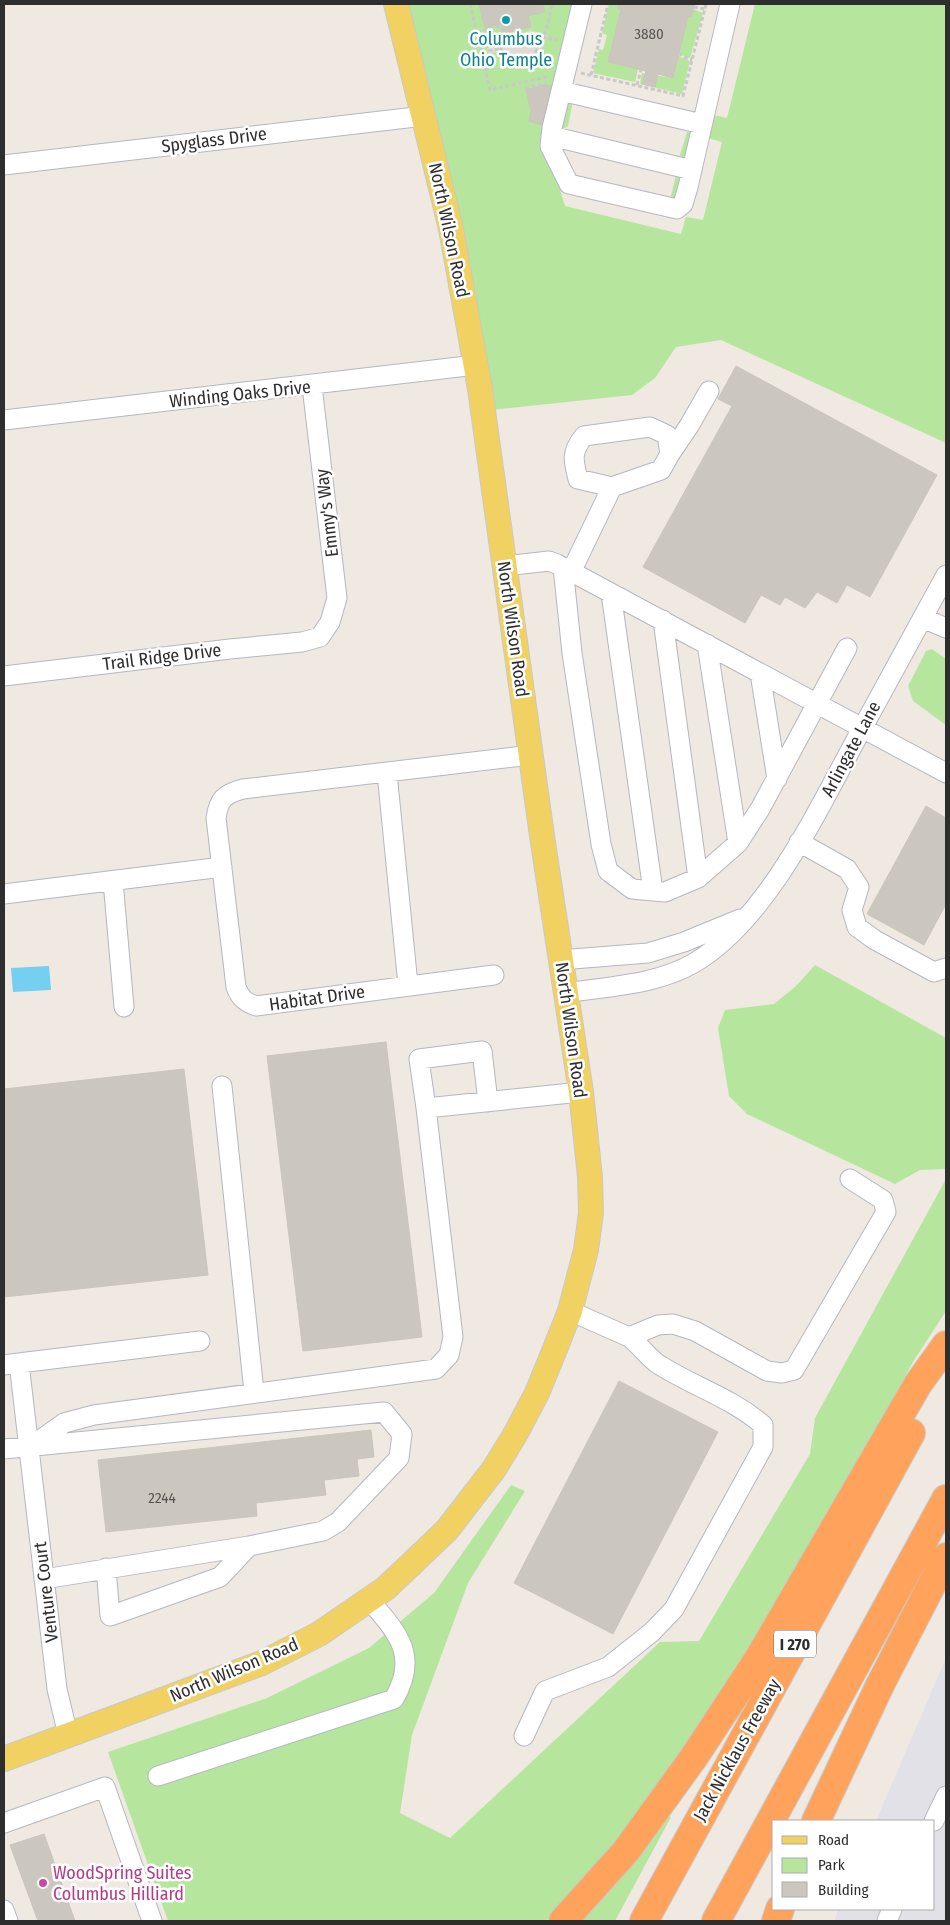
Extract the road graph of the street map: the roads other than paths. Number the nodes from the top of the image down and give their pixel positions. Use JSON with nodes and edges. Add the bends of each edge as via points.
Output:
{"nodes":[{"id":1,"x":396,"y":4,"type":"edge"},
{"id":2,"x":582,"y":4,"type":"edge"},
{"id":3,"x":730,"y":4,"type":"edge"},
{"id":4,"x":556,"y":84,"type":"junction"},
{"id":5,"x":424,"y":116,"type":"junction"},
{"id":6,"x":702,"y":124,"type":"junction"},
{"id":7,"x":551,"y":136,"type":"junction"},
{"id":8,"x":4,"y":165,"type":"edge"},
{"id":9,"x":692,"y":170,"type":"junction"},
{"id":10,"x":476,"y":365,"type":"junction"},
{"id":11,"x":312,"y":386,"type":"junction"},
{"id":12,"x":709,"y":391,"type":"dead end"},
{"id":13,"x":4,"y":420,"type":"edge"},
{"id":14,"x":670,"y":454,"type":"junction"},
{"id":15,"x":612,"y":487,"type":"junction"},
{"id":16,"x":504,"y":566,"type":"junction"},
{"id":17,"x":567,"y":569,"type":"junction"},
{"id":18,"x":946,"y":575,"type":"edge"},
{"id":19,"x":611,"y":593,"type":"junction"},
{"id":20,"x":923,"y":618,"type":"junction"},
{"id":21,"x":663,"y":620,"type":"junction"},
{"id":22,"x":946,"y":628,"type":"edge"},
{"id":23,"x":320,"y":637,"type":"joint"},
{"id":24,"x":707,"y":644,"type":"junction"},
{"id":25,"x":848,"y":648,"type":"dead end"},
{"id":26,"x":760,"y":673,"type":"junction"},
{"id":27,"x":4,"y":676,"type":"edge"},
{"id":28,"x":818,"y":704,"type":"junction"},
{"id":29,"x":862,"y":729,"type":"junction"},
{"id":30,"x":531,"y":755,"type":"junction"},
{"id":31,"x":387,"y":772,"type":"junction"},
{"id":32,"x":946,"y":774,"type":"edge"},
{"id":33,"x":777,"y":779,"type":"junction"},
{"id":34,"x":799,"y":842,"type":"junction"},
{"id":35,"x":738,"y":843,"type":"junction"},
{"id":36,"x":222,"y":867,"type":"junction"},
{"id":37,"x":698,"y":878,"type":"junction"},
{"id":38,"x":113,"y":881,"type":"junction"},
{"id":39,"x":653,"y":891,"type":"junction"},
{"id":40,"x":4,"y":894,"type":"edge"},
{"id":41,"x":746,"y":917,"type":"junction"},
{"id":42,"x":560,"y":960,"type":"junction"},
{"id":43,"x":946,"y":968,"type":"edge"},
{"id":44,"x":494,"y":974,"type":"dead end"},
{"id":45,"x":408,"y":985,"type":"junction"},
{"id":46,"x":566,"y":992,"type":"junction"},
{"id":47,"x":124,"y":1007,"type":"dead end"},
{"id":48,"x":222,"y":1086,"type":"dead end"},
{"id":49,"x":581,"y":1092,"type":"junction"},
{"id":50,"x":488,"y":1102,"type":"junction"},
{"id":51,"x":426,"y":1108,"type":"junction"},
{"id":52,"x":850,"y":1179,"type":"dead end"},
{"id":53,"x":570,"y":1311,"type":"junction"},
{"id":54,"x":630,"y":1337,"type":"junction"},
{"id":55,"x":200,"y":1341,"type":"dead end"},
{"id":56,"x":946,"y":1345,"type":"edge"},
{"id":57,"x":11,"y":1364,"type":"edge"},
{"id":58,"x":946,"y":1368,"type":"edge"},
{"id":59,"x":254,"y":1392,"type":"junction"},
{"id":60,"x":29,"y":1448,"type":"junction"},
{"id":61,"x":4,"y":1449,"type":"edge"},
{"id":62,"x":946,"y":1499,"type":"edge"},
{"id":63,"x":249,"y":1546,"type":"junction"},
{"id":64,"x":946,"y":1557,"type":"edge"},
{"id":65,"x":106,"y":1568,"type":"junction"},
{"id":66,"x":44,"y":1579,"type":"junction"},
{"id":67,"x":370,"y":1601,"type":"junction"},
{"id":68,"x":68,"y":1735,"type":"junction"},
{"id":69,"x":524,"y":1736,"type":"dead end"},
{"id":70,"x":4,"y":1759,"type":"edge"},
{"id":71,"x":158,"y":1776,"type":"dead end"},
{"id":72,"x":946,"y":1796,"type":"edge"},
{"id":73,"x":816,"y":1820,"type":"edge"},
{"id":74,"x":934,"y":1820,"type":"edge"},
{"id":75,"x":4,"y":1823,"type":"edge"},
{"id":76,"x":4,"y":1910,"type":"edge"},
{"id":77,"x":8,"y":1921,"type":"edge"},
{"id":78,"x":152,"y":1921,"type":"edge"},
{"id":79,"x":562,"y":1921,"type":"edge"},
{"id":80,"x":644,"y":1921,"type":"edge"},
{"id":81,"x":716,"y":1921,"type":"edge"}],
"edges":[{"from":1,"to":5,"type":"main road","name":"North Wilson Road"},
{"from":2,"to":4,"type":"street"},
{"from":3,"to":6,"type":"street"},
{"from":4,"to":6,"type":"street"},
{"from":4,"to":7,"type":"street"},
{"from":5,"to":8,"type":"street","name":"Spyglass Drive"},
{"from":5,"to":10,"type":"main road","name":"North Wilson Road","via":[[451,229]]},
{"from":6,"to":9,"type":"street"},
{"from":7,"to":9,"type":"street"},
{"from":7,"to":9,"type":"street","via":[[550,146],[569,184],[677,209],[683,204]]},
{"from":10,"to":11,"type":"street","name":"Winding Oaks Drive"},
{"from":10,"to":16,"type":"main road","name":"North Wilson Road"},
{"from":11,"to":13,"type":"street","name":"Winding Oaks Drive"},
{"from":11,"to":23,"type":"street","name":"Emmy's Way","via":[[337,598],[330,622]]},
{"from":12,"to":14,"type":"street"},
{"from":14,"to":15,"type":"street","via":[[661,470]]},
{"from":14,"to":15,"type":"street","via":[[667,435],[650,427],[584,436],[574,448],[578,479]]},
{"from":15,"to":17,"type":"street"},
{"from":16,"to":17,"type":"street","via":[[549,561]]},
{"from":16,"to":30,"type":"main road","name":"North Wilson Road"},
{"from":17,"to":19,"type":"street"},
{"from":17,"to":39,"type":"street","via":[[572,653],[601,844],[608,871],[632,889]]},
{"from":18,"to":20,"type":"street","name":"Arlingate Lane"},
{"from":19,"to":21,"type":"street"},
{"from":19,"to":39,"type":"street"},
{"from":20,"to":22,"type":"street"},
{"from":20,"to":29,"type":"street","name":"Arlingate Lane"},
{"from":21,"to":24,"type":"street"},
{"from":21,"to":37,"type":"street"},
{"from":23,"to":27,"type":"street","name":"Trail Ridge Drive","via":[[302,642]]},
{"from":24,"to":26,"type":"street"},
{"from":24,"to":35,"type":"street"},
{"from":25,"to":28,"type":"street"},
{"from":26,"to":28,"type":"street"},
{"from":26,"to":33,"type":"street"},
{"from":28,"to":29,"type":"street"},
{"from":28,"to":33,"type":"street"},
{"from":29,"to":32,"type":"street"},
{"from":29,"to":34,"type":"street","name":"Arlingate Lane"},
{"from":30,"to":31,"type":"street","name":"Habitat Drive"},
{"from":30,"to":42,"type":"main road","name":"North Wilson Road"},
{"from":31,"to":36,"type":"street","name":"Habitat Drive","via":[[229,793],[219,804],[216,818]]},
{"from":31,"to":45,"type":"street"},
{"from":33,"to":35,"type":"street"},
{"from":34,"to":41,"type":"street","name":"Arlingate Lane","via":[[762,901]]},
{"from":34,"to":43,"type":"street","via":[[847,869],[859,887],[852,910],[857,927],[934,972]]},
{"from":35,"to":37,"type":"street"},
{"from":36,"to":38,"type":"street"},
{"from":36,"to":45,"type":"street","name":"Habitat Drive","via":[[236,987],[247,1003],[256,1006]]},
{"from":37,"to":39,"type":"street","via":[[665,892]]},
{"from":38,"to":40,"type":"street"},
{"from":38,"to":47,"type":"street"},
{"from":41,"to":42,"type":"street","name":"Arlingate Lane","via":[[684,942],[648,952]]},
{"from":41,"to":46,"type":"street","name":"Arlingate Lane","via":[[721,943],[694,963],[656,979]]},
{"from":42,"to":46,"type":"main road","name":"North Wilson Road"},
{"from":44,"to":45,"type":"street","name":"Habitat Drive"},
{"from":46,"to":49,"type":"main road","name":"North Wilson Road"},
{"from":48,"to":59,"type":"street"},
{"from":49,"to":50,"type":"street"},
{"from":49,"to":53,"type":"main road","name":"North Wilson Road","via":[[590,1177],[590,1213],[586,1250]]},
{"from":50,"to":51,"type":"street"},
{"from":50,"to":51,"type":"street","via":[[482,1051],[419,1059]]},
{"from":51,"to":59,"type":"street","via":[[453,1337],[449,1356],[436,1369]]},
{"from":52,"to":54,"type":"street","via":[[883,1200],[886,1212],[794,1370],[782,1373],[767,1371],[695,1332],[673,1324],[658,1325]]},
{"from":53,"to":54,"type":"street"},
{"from":53,"to":67,"type":"main road","name":"North Wilson Road","via":[[537,1393],[494,1469],[447,1530]]},
{"from":54,"to":69,"type":"street","via":[[657,1363],[746,1411],[763,1425],[763,1448],[674,1609],[652,1632],[608,1667],[545,1691]]},
{"from":55,"to":57,"type":"street"},
{"from":56,"to":79,"type":"highway","via":[[918,1384],[759,1658],[694,1757],[626,1851]]},
{"from":57,"to":60,"type":"street","name":"Venture Court"},
{"from":58,"to":80,"type":"highway","name":"Jack Nicklaus Freeway","number":"I 270"},
{"from":59,"to":60,"type":"street","via":[[94,1415],[64,1423]]},
{"from":60,"to":61,"type":"street"},
{"from":60,"to":63,"type":"street","via":[[384,1412],[402,1434],[399,1458],[338,1522],[323,1531]]},
{"from":60,"to":66,"type":"street","name":"Venture Court"},
{"from":62,"to":81,"type":"highway"},
{"from":63,"to":65,"type":"street"},
{"from":63,"to":65,"type":"street","via":[[220,1577],[110,1616]]},
{"from":64,"to":73,"type":"highway","via":[[880,1685]]},
{"from":65,"to":66,"type":"street"},
{"from":66,"to":68,"type":"street","name":"Venture Court","via":[[57,1689]]},
{"from":67,"to":68,"type":"main road","name":"North Wilson Road","via":[[319,1634],[262,1663]]},
{"from":67,"to":71,"type":"street","via":[[403,1644],[403,1684],[394,1699]]},
{"from":68,"to":70,"type":"main road","name":"North Wilson Road"},
{"from":72,"to":74,"type":"street"},
{"from":75,"to":78,"type":"street","via":[[104,1787]]},
{"from":76,"to":77,"type":"street"}]}
